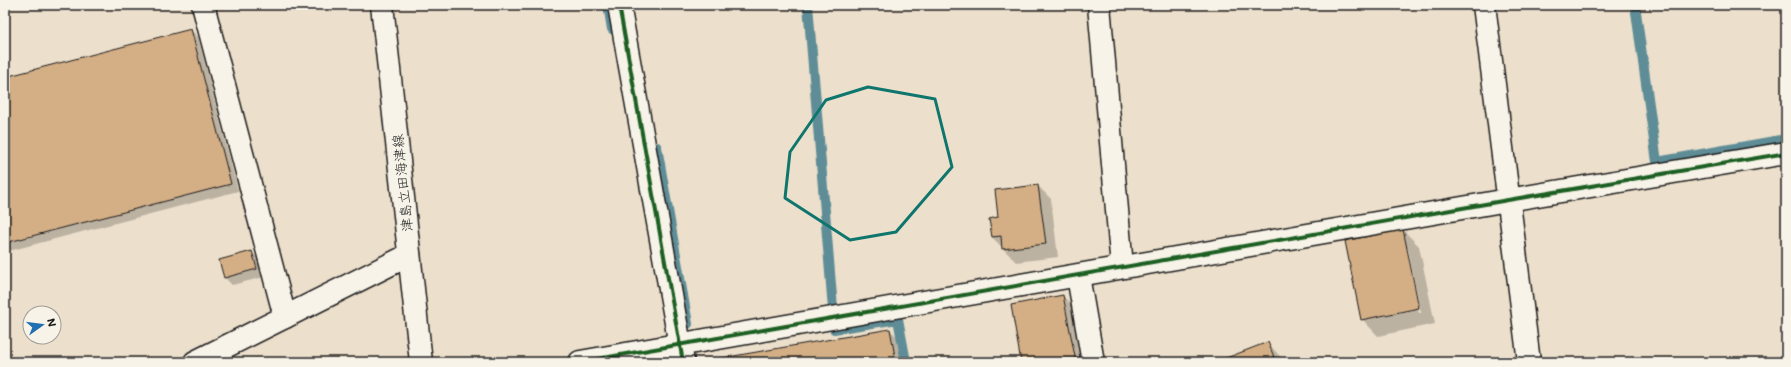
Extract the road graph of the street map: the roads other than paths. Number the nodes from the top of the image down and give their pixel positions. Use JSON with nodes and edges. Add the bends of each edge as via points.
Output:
{"nodes":[{"id":1,"x":203,"y":5,"type":"edge"},
{"id":2,"x":382,"y":5,"type":"edge"},
{"id":3,"x":619,"y":5,"type":"edge"},
{"id":4,"x":1099,"y":5,"type":"edge"},
{"id":5,"x":1484,"y":5,"type":"edge"},
{"id":6,"x":1786,"y":153,"type":"edge"},
{"id":7,"x":1508,"y":200,"type":"junction"},
{"id":8,"x":409,"y":255,"type":"junction"},
{"id":9,"x":1122,"y":267,"type":"junction"},
{"id":10,"x":1078,"y":276,"type":"junction"},
{"id":11,"x":285,"y":317,"type":"junction"},
{"id":12,"x":682,"y":353,"type":"edge"},
{"id":13,"x":195,"y":362,"type":"edge"},
{"id":14,"x":421,"y":362,"type":"edge"},
{"id":15,"x":580,"y":362,"type":"edge"},
{"id":16,"x":1093,"y":362,"type":"edge"},
{"id":17,"x":1529,"y":362,"type":"edge"}],
"edges":[{"from":1,"to":11,"type":"street"},
{"from":2,"to":8,"type":"street","name":"津島立田海津線"},
{"from":3,"to":12,"type":"street"},
{"from":4,"to":9,"type":"street"},
{"from":5,"to":7,"type":"street"},
{"from":6,"to":7,"type":"street"},
{"from":7,"to":9,"type":"street"},
{"from":7,"to":17,"type":"street"},
{"from":8,"to":11,"type":"street"},
{"from":8,"to":14,"type":"street","name":"津島立田海津線"},
{"from":9,"to":10,"type":"street"},
{"from":10,"to":12,"type":"street"},
{"from":10,"to":16,"type":"street"},
{"from":11,"to":13,"type":"street"},
{"from":12,"to":15,"type":"street"}]}
